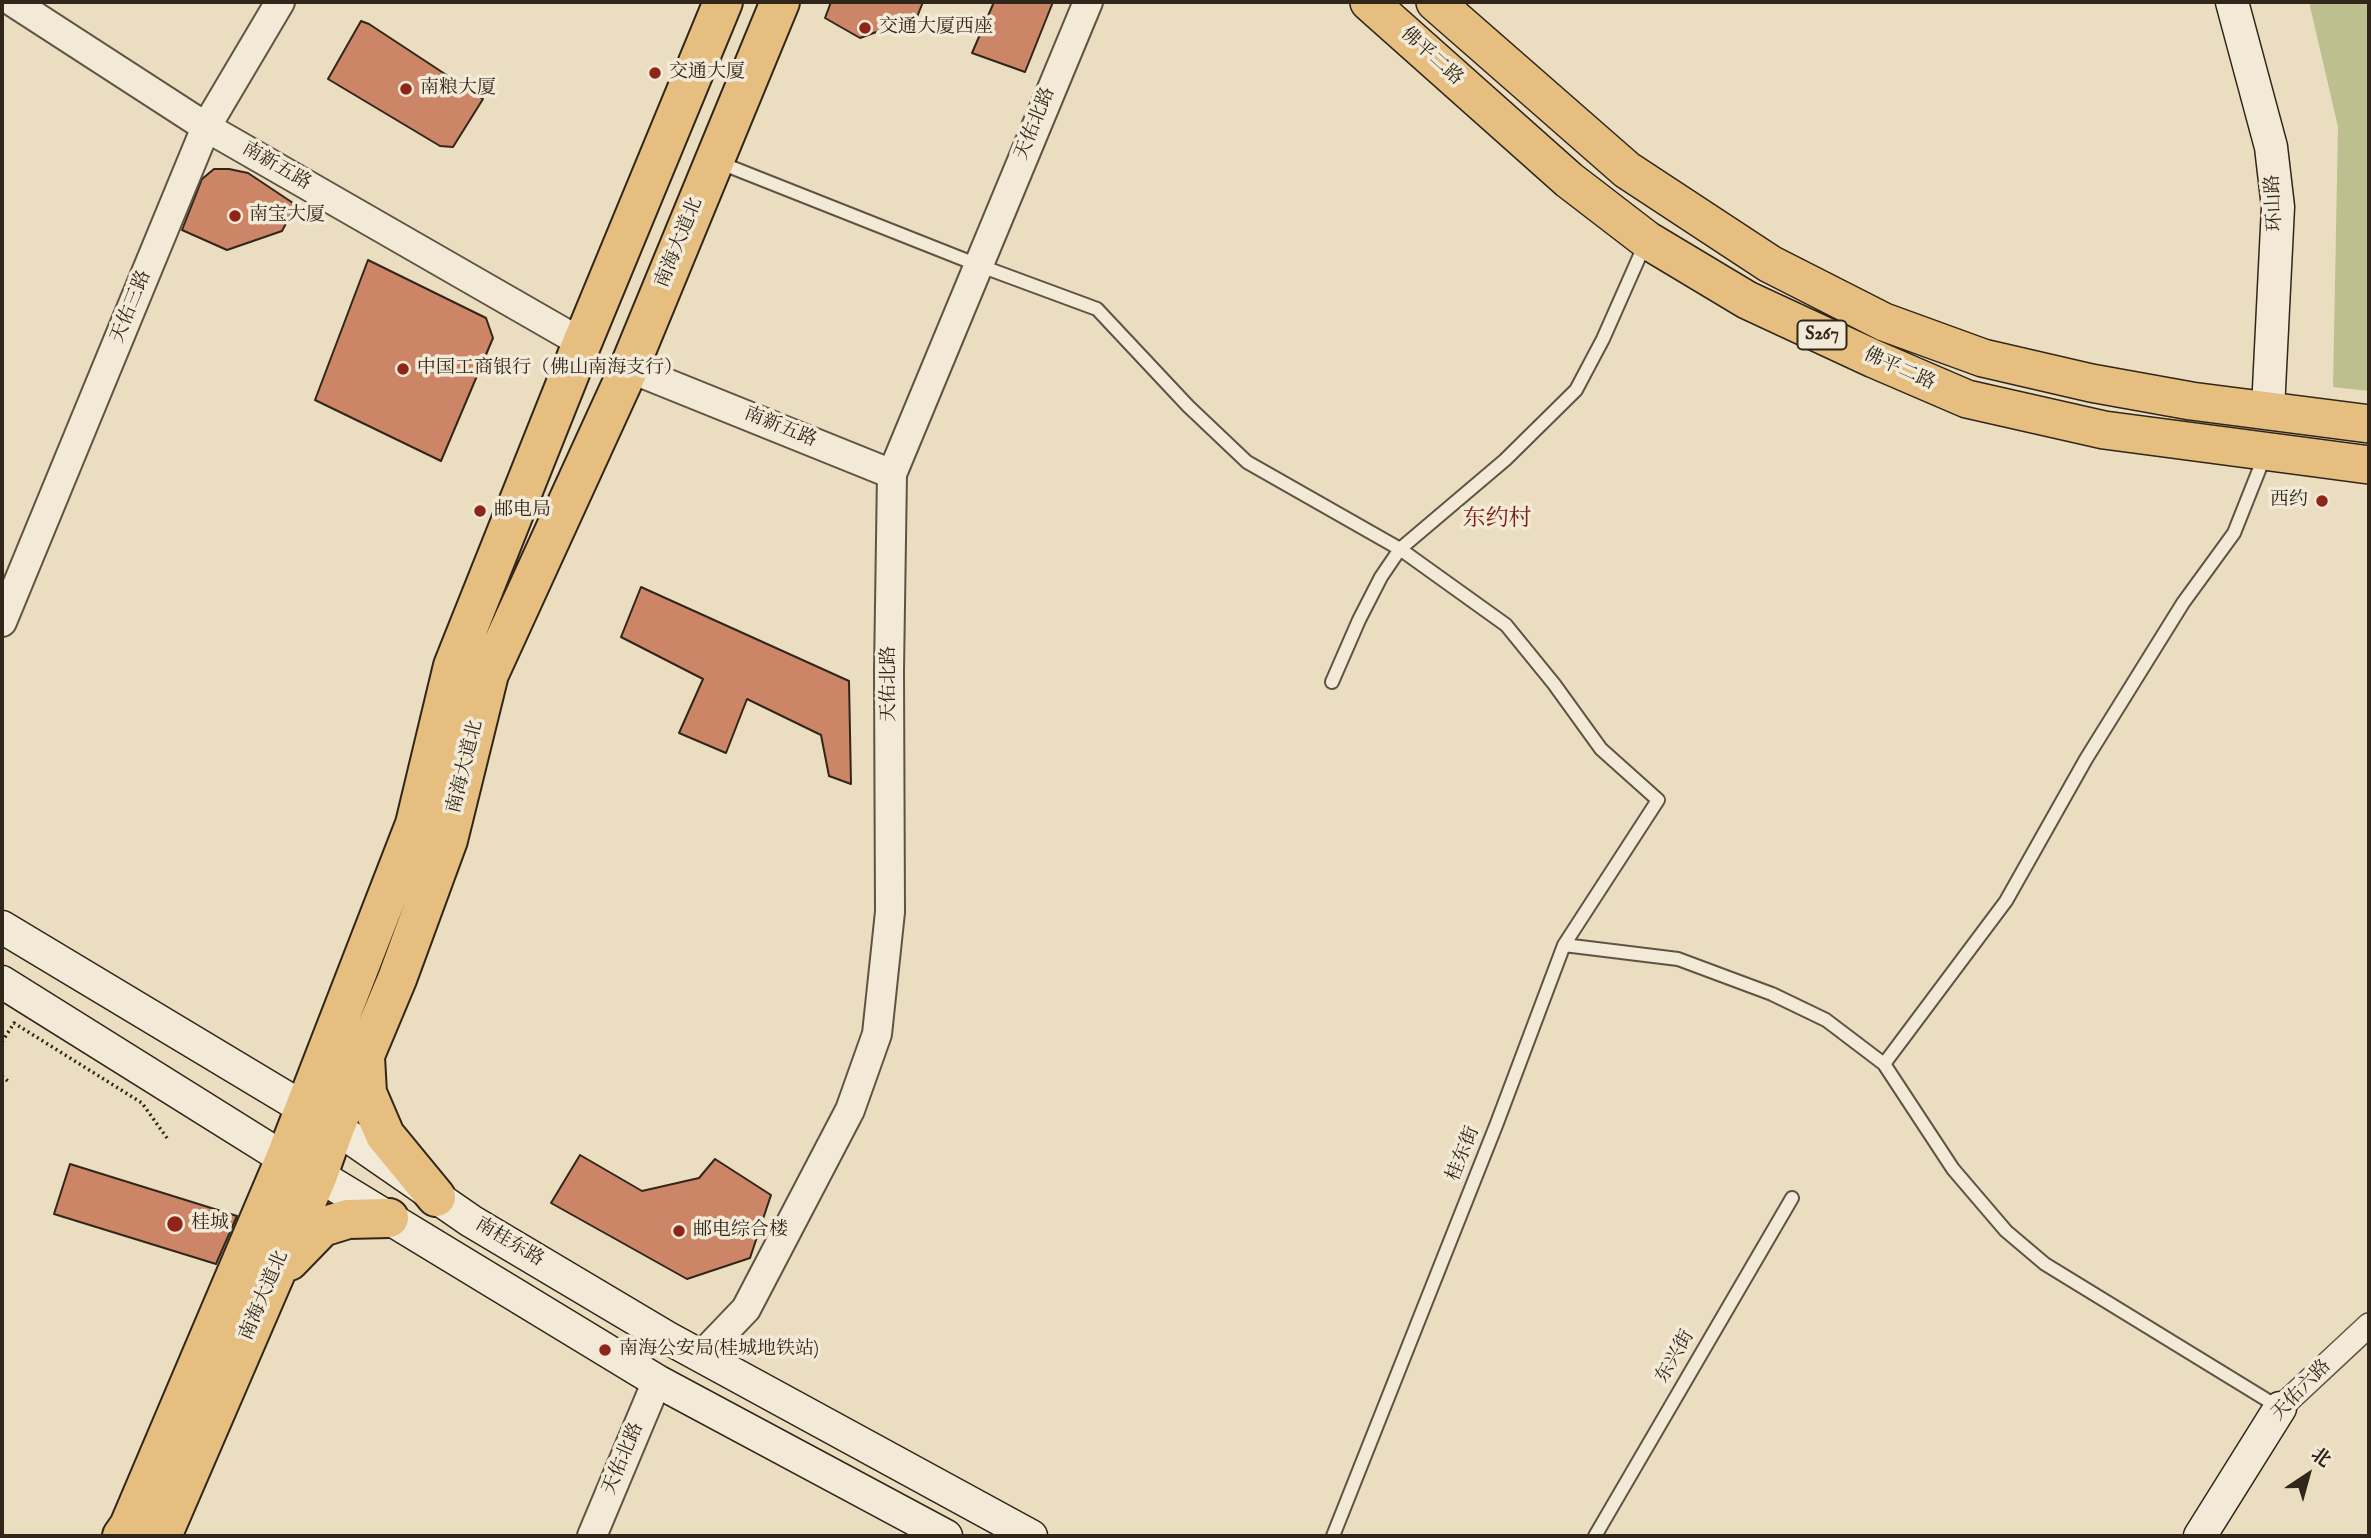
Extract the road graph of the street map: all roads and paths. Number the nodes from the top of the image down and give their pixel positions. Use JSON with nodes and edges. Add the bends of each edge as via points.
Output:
{"nodes":[{"id":1,"x":13,"y":2,"type":"edge"},
{"id":2,"x":280,"y":2,"type":"edge"},
{"id":3,"x":723,"y":2,"type":"edge"},
{"id":4,"x":780,"y":2,"type":"edge"},
{"id":5,"x":1088,"y":2,"type":"edge"},
{"id":6,"x":1369,"y":2,"type":"edge"},
{"id":7,"x":1435,"y":2,"type":"edge"},
{"id":8,"x":2232,"y":2,"type":"edge"},
{"id":9,"x":206,"y":127,"type":"junction"},
{"id":10,"x":714,"y":161,"type":"junction"},
{"id":11,"x":1647,"y":240,"type":"junction"},
{"id":12,"x":978,"y":265,"type":"junction"},
{"id":13,"x":582,"y":343,"type":"junction"},
{"id":14,"x":629,"y":368,"type":"junction"},
{"id":15,"x":2268,"y":409,"type":"junction"},
{"id":16,"x":2369,"y":424,"type":"edge"},
{"id":17,"x":2266,"y":452,"type":"junction"},
{"id":18,"x":2369,"y":465,"type":"edge"},
{"id":19,"x":892,"y":474,"type":"junction"},
{"id":20,"x":1400,"y":549,"type":"junction"},
{"id":21,"x":2,"y":622,"type":"edge"},
{"id":22,"x":1332,"y":682,"type":"dead end"},
{"id":23,"x":2,"y":927,"type":"edge"},
{"id":24,"x":1564,"y":946,"type":"junction"},
{"id":25,"x":2,"y":982,"type":"edge"},
{"id":26,"x":2,"y":1042,"type":"edge"},
{"id":27,"x":365,"y":1057,"type":"junction"},
{"id":28,"x":1884,"y":1064,"type":"junction"},
{"id":29,"x":2,"y":1076,"type":"edge"},
{"id":30,"x":10,"y":1083,"type":"dead end"},
{"id":31,"x":319,"y":1119,"type":"junction"},
{"id":32,"x":167,"y":1138,"type":"dead end"},
{"id":33,"x":302,"y":1167,"type":"junction"},
{"id":34,"x":436,"y":1197,"type":"junction"},
{"id":35,"x":1792,"y":1198,"type":"dead end"},
{"id":36,"x":389,"y":1218,"type":"junction"},
{"id":37,"x":263,"y":1301,"type":"junction"},
{"id":38,"x":2369,"y":1325,"type":"edge"},
{"id":39,"x":701,"y":1356,"type":"junction"},
{"id":40,"x":657,"y":1381,"type":"junction"},
{"id":41,"x":2280,"y":1408,"type":"junction"},
{"id":42,"x":122,"y":1536,"type":"edge"},
{"id":43,"x":162,"y":1536,"type":"edge"},
{"id":44,"x":592,"y":1536,"type":"edge"},
{"id":45,"x":946,"y":1536,"type":"edge"},
{"id":46,"x":1031,"y":1536,"type":"edge"},
{"id":47,"x":1333,"y":1536,"type":"edge"},
{"id":48,"x":1595,"y":1536,"type":"edge"},
{"id":49,"x":2200,"y":1536,"type":"edge"}],
"edges":[{"from":1,"to":9,"type":"street","name":"南新五路"},
{"from":2,"to":9,"type":"street","name":"天佑三路"},
{"from":3,"to":13,"type":"highway","name":"南海大道北"},
{"from":4,"to":10,"type":"highway","name":"南海大道北"},
{"from":5,"to":12,"type":"street","name":"天佑北路"},
{"from":6,"to":11,"type":"main road","name":"佛平二路","number":"S267","via":[[1569,180]]},
{"from":7,"to":15,"type":"main road","name":"佛平二路","via":[[1627,170],[1770,264],[1884,322],[2010,365],[2191,401]]},
{"from":8,"to":15,"type":"main road","name":"环山路","via":[[2271,147],[2278,206]]},
{"from":9,"to":13,"type":"street","name":"南新五路"},
{"from":9,"to":21,"type":"street","name":"天佑三路"},
{"from":10,"to":12,"type":"lane"},
{"from":10,"to":14,"type":"highway","name":"南海大道北"},
{"from":11,"to":17,"type":"main road","name":"佛平二路","number":"S267","via":[[1747,300],[1967,399],[2104,430]]},
{"from":11,"to":20,"type":"lane","via":[[1576,390],[1505,460]]},
{"from":12,"to":19,"type":"street","name":"天佑北路"},
{"from":12,"to":20,"type":"lane","via":[[1097,309],[1247,462]]},
{"from":13,"to":31,"type":"highway","name":"南海大道北","via":[[453,666],[415,824]]},
{"from":14,"to":19,"type":"street","name":"南新五路"},
{"from":14,"to":27,"type":"highway","name":"南海大道北","via":[[489,674],[447,840]]},
{"from":15,"to":16,"type":"main road","name":"佛平二路"},
{"from":17,"to":18,"type":"main road","name":"佛平二路","number":"S267"},
{"from":17,"to":28,"type":"lane","via":[[2234,533],[2183,603],[2086,759],[2006,901]]},
{"from":19,"to":39,"type":"street","name":"天佑北路","via":[[890,912],[877,1034],[850,1110],[746,1309]]},
{"from":20,"to":22,"type":"lane","via":[[1359,620]]},
{"from":20,"to":24,"type":"lane","name":"桂东街","via":[[1506,625],[1601,749],[1658,800]]},
{"from":23,"to":31,"type":"main road","name":"南桂东路"},
{"from":24,"to":28,"type":"lane","via":[[1678,959],[1826,1020]]},
{"from":24,"to":47,"type":"lane","name":"桂东街"},
{"from":25,"to":33,"type":"main road"},
{"from":26,"to":32,"type":"path","via":[[14,1023],[142,1103]]},
{"from":27,"to":31,"type":"highway","name":"南海大道北"},
{"from":27,"to":34,"type":"highway","via":[[366,1093],[385,1135]]},
{"from":28,"to":41,"type":"lane","via":[[1953,1168],[2006,1231],[2045,1264]]},
{"from":29,"to":30,"type":"path"},
{"from":31,"to":33,"type":"highway","name":"南海大道北"},
{"from":31,"to":34,"type":"main road","name":"南桂东路"},
{"from":33,"to":36,"type":"main road"},
{"from":33,"to":37,"type":"highway","name":"南海大道北"},
{"from":33,"to":42,"type":"highway","name":"南海大道北"},
{"from":34,"to":39,"type":"main road","name":"南桂东路"},
{"from":35,"to":48,"type":"lane","name":"东兴街"},
{"from":36,"to":37,"type":"highway","via":[[348,1219],[322,1227],[292,1257]]},
{"from":36,"to":40,"type":"main road"},
{"from":37,"to":43,"type":"highway","name":"南海大道北"},
{"from":38,"to":41,"type":"street","name":"天佑六路"},
{"from":39,"to":46,"type":"main road","name":"南桂东路"},
{"from":40,"to":44,"type":"street","name":"天佑北路"},
{"from":40,"to":45,"type":"main road"},
{"from":41,"to":49,"type":"main road","name":"天佑六路"}]}
